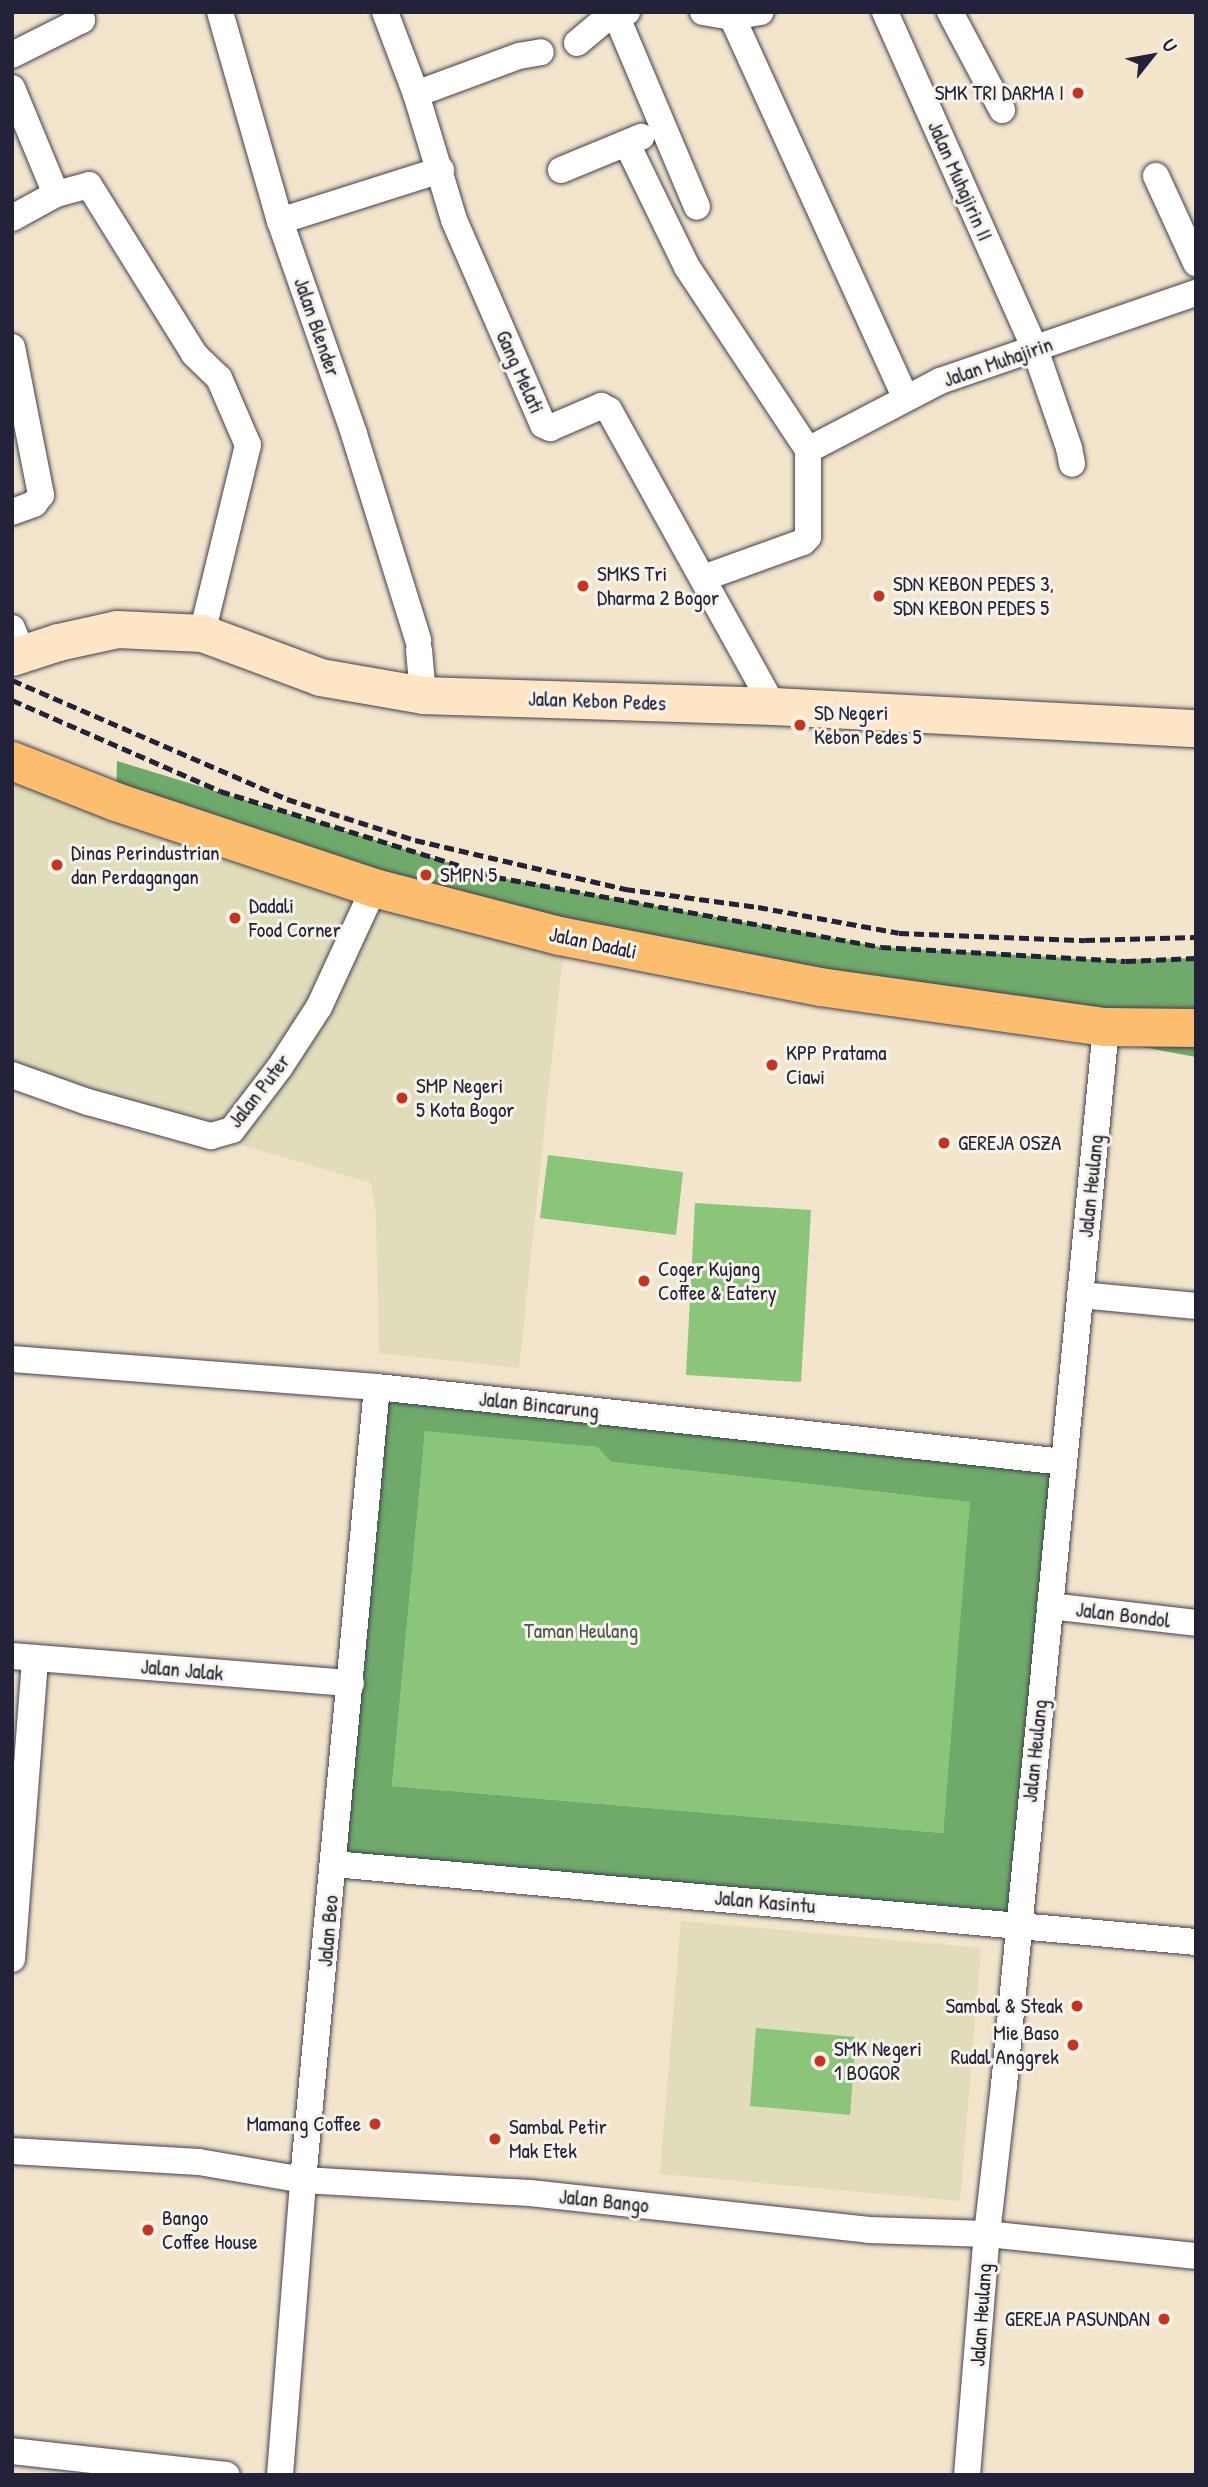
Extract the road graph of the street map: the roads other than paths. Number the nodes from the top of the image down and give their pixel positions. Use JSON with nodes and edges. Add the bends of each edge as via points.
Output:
{"nodes":[{"id":1,"x":220,"y":12,"type":"edge"},
{"id":2,"x":385,"y":12,"type":"edge"},
{"id":3,"x":703,"y":12,"type":"edge"},
{"id":4,"x":761,"y":12,"type":"edge"},
{"id":5,"x":885,"y":12,"type":"edge"},
{"id":6,"x":950,"y":12,"type":"edge"},
{"id":7,"x":621,"y":13,"type":"edge"},
{"id":8,"x":80,"y":16,"type":"edge"},
{"id":9,"x":732,"y":17,"type":"junction"},
{"id":10,"x":577,"y":43,"type":"dead end"},
{"id":11,"x":541,"y":52,"type":"dead end"},
{"id":12,"x":12,"y":55,"type":"edge"},
{"id":13,"x":12,"y":88,"type":"edge"},
{"id":14,"x":416,"y":94,"type":"junction"},
{"id":15,"x":1002,"y":110,"type":"dead end"},
{"id":16,"x":662,"y":127,"type":"junction"},
{"id":17,"x":627,"y":144,"type":"junction"},
{"id":18,"x":441,"y":170,"type":"junction"},
{"id":19,"x":561,"y":170,"type":"dead end"},
{"id":20,"x":1156,"y":176,"type":"dead end"},
{"id":21,"x":55,"y":194,"type":"junction"},
{"id":22,"x":696,"y":207,"type":"dead end"},
{"id":23,"x":12,"y":218,"type":"edge"},
{"id":24,"x":280,"y":221,"type":"junction"},
{"id":25,"x":1196,"y":263,"type":"edge"},
{"id":26,"x":1196,"y":293,"type":"edge"},
{"id":27,"x":12,"y":347,"type":"edge"},
{"id":28,"x":1035,"y":349,"type":"junction"},
{"id":29,"x":905,"y":397,"type":"junction"},
{"id":30,"x":808,"y":450,"type":"junction"},
{"id":31,"x":1072,"y":464,"type":"dead end"},
{"id":32,"x":12,"y":512,"type":"edge"},
{"id":33,"x":703,"y":578,"type":"junction"},
{"id":34,"x":202,"y":633,"type":"junction"},
{"id":35,"x":16,"y":646,"type":"edge"},
{"id":36,"x":423,"y":695,"type":"junction"},
{"id":37,"x":774,"y":706,"type":"junction"},
{"id":38,"x":1196,"y":728,"type":"edge"},
{"id":39,"x":12,"y":761,"type":"edge"},
{"id":40,"x":369,"y":898,"type":"junction"},
{"id":41,"x":1106,"y":1027,"type":"junction"},
{"id":42,"x":1196,"y":1028,"type":"edge"},
{"id":43,"x":12,"y":1075,"type":"edge"},
{"id":44,"x":1080,"y":1295,"type":"junction"},
{"id":45,"x":1196,"y":1306,"type":"edge"},
{"id":46,"x":12,"y":1359,"type":"edge"},
{"id":47,"x":377,"y":1387,"type":"junction"},
{"id":48,"x":1064,"y":1462,"type":"junction"},
{"id":49,"x":1050,"y":1606,"type":"junction"},
{"id":50,"x":1196,"y":1623,"type":"edge"},
{"id":51,"x":23,"y":1657,"type":"edge"},
{"id":52,"x":351,"y":1683,"type":"junction"},
{"id":53,"x":334,"y":1864,"type":"junction"},
{"id":54,"x":1017,"y":1924,"type":"junction"},
{"id":55,"x":1196,"y":1942,"type":"edge"},
{"id":56,"x":12,"y":1959,"type":"edge"},
{"id":57,"x":12,"y":2151,"type":"edge"},
{"id":58,"x":303,"y":2180,"type":"junction"},
{"id":59,"x":987,"y":2234,"type":"junction"},
{"id":60,"x":1196,"y":2256,"type":"edge"},
{"id":61,"x":12,"y":2451,"type":"edge"},
{"id":62,"x":227,"y":2475,"type":"edge"},
{"id":63,"x":280,"y":2475,"type":"edge"},
{"id":64,"x":967,"y":2475,"type":"edge"}],
"edges":[{"from":1,"to":24,"type":"street","name":"Jalan Blender"},
{"from":2,"to":14,"type":"street","name":"Gang Melati"},
{"from":3,"to":9,"type":"street"},
{"from":4,"to":9,"type":"street"},
{"from":5,"to":28,"type":"street","name":"Jalan Muhajirin II"},
{"from":6,"to":15,"type":"street"},
{"from":7,"to":10,"type":"street","via":[[607,18]]},
{"from":7,"to":16,"type":"street"},
{"from":8,"to":12,"type":"street"},
{"from":9,"to":29,"type":"street"},
{"from":11,"to":14,"type":"street"},
{"from":13,"to":21,"type":"street"},
{"from":14,"to":18,"type":"street","name":"Gang Melati"},
{"from":16,"to":17,"type":"street"},
{"from":16,"to":22,"type":"street"},
{"from":17,"to":19,"type":"street"},
{"from":17,"to":30,"type":"street","via":[[687,267]]},
{"from":18,"to":24,"type":"street"},
{"from":18,"to":33,"type":"street","name":"Gang Melati","via":[[454,220],[543,425],[550,428],[601,406],[609,410]]},
{"from":20,"to":25,"type":"street"},
{"from":21,"to":23,"type":"street"},
{"from":21,"to":34,"type":"street","via":[[89,185],[194,354],[219,378],[248,445]]},
{"from":24,"to":36,"type":"street","name":"Jalan Blender","via":[[358,447],[418,645]]},
{"from":26,"to":28,"type":"street","name":"Jalan Muhajirin"},
{"from":27,"to":32,"type":"street","via":[[40,495],[34,504]]},
{"from":28,"to":29,"type":"street","name":"Jalan Muhajirin"},
{"from":28,"to":31,"type":"street","name":"Jalan Muhajirin II"},
{"from":29,"to":30,"type":"street","name":"Jalan Muhajirin"},
{"from":30,"to":33,"type":"street","via":[[808,537]]},
{"from":33,"to":37,"type":"street","name":"Gang Melati"},
{"from":34,"to":35,"type":"main road","name":"Jalan Kebon Pedes","via":[[117,629]]},
{"from":34,"to":36,"type":"main road","name":"Jalan Kebon Pedes","via":[[320,677]]},
{"from":36,"to":37,"type":"main road","name":"Jalan Kebon Pedes"},
{"from":37,"to":38,"type":"main road","name":"Jalan Kebon Pedes"},
{"from":39,"to":40,"type":"main road","name":"Jalan Dadali"},
{"from":40,"to":41,"type":"main road","name":"Jalan Dadali","via":[[820,987]]},
{"from":40,"to":43,"type":"street","name":"Jalan Puter","via":[[319,1007],[232,1130],[211,1136],[88,1102]]},
{"from":41,"to":42,"type":"main road","name":"Jalan Dadali"},
{"from":41,"to":44,"type":"street","name":"Jalan Heulang"},
{"from":44,"to":45,"type":"street"},
{"from":44,"to":48,"type":"street","name":"Jalan Heulang"},
{"from":46,"to":47,"type":"street","name":"Jalan Bincarung"},
{"from":47,"to":48,"type":"street","name":"Jalan Bincarung"},
{"from":47,"to":52,"type":"street","name":"Jalan Beo"},
{"from":48,"to":49,"type":"street","name":"Jalan Heulang"},
{"from":49,"to":50,"type":"street","name":"Jalan Bondol"},
{"from":49,"to":54,"type":"street","name":"Jalan Heulang"},
{"from":51,"to":52,"type":"street","name":"Jalan Jalak"},
{"from":51,"to":56,"type":"street"},
{"from":52,"to":53,"type":"street","name":"Jalan Beo"},
{"from":53,"to":54,"type":"street","name":"Jalan Kasintu"},
{"from":53,"to":58,"type":"street","name":"Jalan Beo"},
{"from":54,"to":55,"type":"street","name":"Jalan Kasintu"},
{"from":54,"to":59,"type":"street","name":"Jalan Heulang"},
{"from":57,"to":58,"type":"street","name":"Jalan Bango","via":[[199,2162]]},
{"from":58,"to":59,"type":"street","name":"Jalan Bango","via":[[530,2193],[869,2230]]},
{"from":58,"to":63,"type":"street","name":"Jalan Beo"},
{"from":59,"to":60,"type":"street","name":"Jalan Bango"},
{"from":59,"to":64,"type":"street","name":"Jalan Heulang"},
{"from":61,"to":62,"type":"street"}]}
